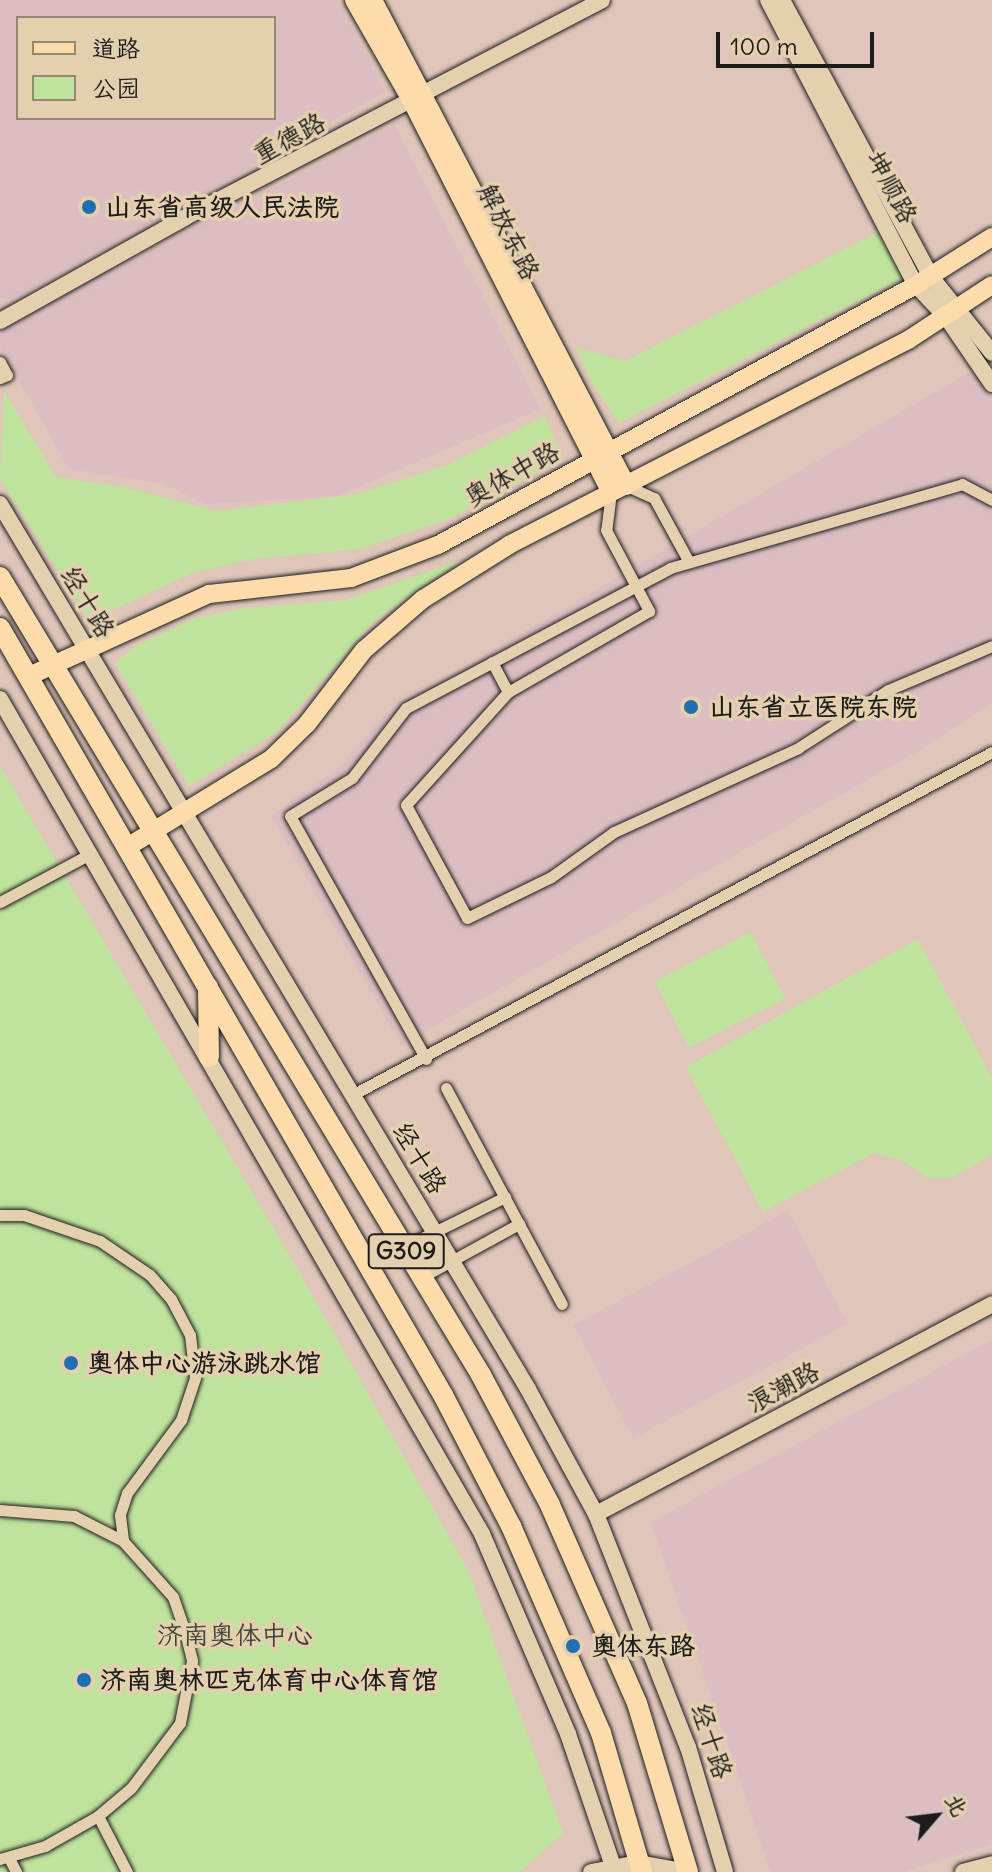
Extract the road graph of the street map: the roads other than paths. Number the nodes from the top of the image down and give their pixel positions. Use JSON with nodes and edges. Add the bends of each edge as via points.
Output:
{"nodes":[{"id":1,"x":354,"y":0,"type":"edge"},
{"id":2,"x":373,"y":0,"type":"edge"},
{"id":3,"x":602,"y":0,"type":"edge"},
{"id":4,"x":768,"y":0,"type":"edge"},
{"id":5,"x":782,"y":0,"type":"edge"},
{"id":6,"x":417,"y":97,"type":"junction"},
{"id":7,"x":992,"y":237,"type":"edge"},
{"id":8,"x":924,"y":281,"type":"junction"},
{"id":9,"x":992,"y":285,"type":"edge"},
{"id":10,"x":954,"y":313,"type":"junction"},
{"id":11,"x":0,"y":321,"type":"edge"},
{"id":12,"x":992,"y":353,"type":"edge"},
{"id":13,"x":0,"y":362,"type":"edge"},
{"id":14,"x":0,"y":378,"type":"edge"},
{"id":15,"x":992,"y":384,"type":"edge"},
{"id":16,"x":602,"y":453,"type":"junction"},
{"id":17,"x":619,"y":489,"type":"junction"},
{"id":18,"x":992,"y":500,"type":"edge"},
{"id":19,"x":0,"y":504,"type":"edge"},
{"id":20,"x":689,"y":562,"type":"junction"},
{"id":21,"x":0,"y":577,"type":"edge"},
{"id":22,"x":636,"y":586,"type":"junction"},
{"id":23,"x":0,"y":628,"type":"edge"},
{"id":24,"x":992,"y":646,"type":"edge"},
{"id":25,"x":85,"y":647,"type":"junction"},
{"id":26,"x":492,"y":662,"type":"junction"},
{"id":27,"x":53,"y":664,"type":"junction"},
{"id":28,"x":29,"y":676,"type":"junction"},
{"id":29,"x":508,"y":692,"type":"junction"},
{"id":30,"x":0,"y":699,"type":"edge"},
{"id":31,"x":992,"y":752,"type":"edge"},
{"id":32,"x":183,"y":811,"type":"junction"},
{"id":33,"x":155,"y":832,"type":"junction"},
{"id":34,"x":129,"y":846,"type":"junction"},
{"id":35,"x":90,"y":854,"type":"junction"},
{"id":36,"x":0,"y":902,"type":"edge"},
{"id":37,"x":208,"y":983,"type":"junction"},
{"id":38,"x":209,"y":1057,"type":"junction"},
{"id":39,"x":426,"y":1059,"type":"junction"},
{"id":40,"x":446,"y":1088,"type":"dead end"},
{"id":41,"x":352,"y":1095,"type":"junction"},
{"id":42,"x":505,"y":1197,"type":"junction"},
{"id":43,"x":0,"y":1215,"type":"edge"},
{"id":44,"x":519,"y":1224,"type":"junction"},
{"id":45,"x":434,"y":1231,"type":"junction"},
{"id":46,"x":404,"y":1247,"type":"junction"},
{"id":47,"x":451,"y":1260,"type":"junction"},
{"id":48,"x":422,"y":1277,"type":"junction"},
{"id":49,"x":562,"y":1304,"type":"dead end"},
{"id":50,"x":992,"y":1304,"type":"edge"},
{"id":51,"x":0,"y":1510,"type":"edge"},
{"id":52,"x":596,"y":1514,"type":"junction"},
{"id":53,"x":123,"y":1541,"type":"junction"},
{"id":54,"x":98,"y":1816,"type":"junction"},
{"id":55,"x":4,"y":1859,"type":"edge"},
{"id":56,"x":992,"y":1864,"type":"edge"},
{"id":57,"x":640,"y":1868,"type":"edge"},
{"id":58,"x":614,"y":1869,"type":"edge"},
{"id":59,"x":16,"y":1872,"type":"edge"},
{"id":60,"x":127,"y":1872,"type":"edge"},
{"id":61,"x":591,"y":1872,"type":"edge"},
{"id":62,"x":688,"y":1872,"type":"edge"},
{"id":63,"x":725,"y":1872,"type":"edge"},
{"id":64,"x":963,"y":1872,"type":"edge"}],
"edges":[{"from":1,"to":6,"type":"main road","name":"解放东路"},
{"from":2,"to":6,"type":"main road","name":"解放东路"},
{"from":3,"to":6,"type":"main road","name":"重德路"},
{"from":4,"to":8,"type":"main road","name":"坤顺路"},
{"from":5,"to":8,"type":"main road","name":"坤顺路"},
{"from":6,"to":11,"type":"main road","name":"重德路"},
{"from":6,"to":16,"type":"main road","name":"解放东路"},
{"from":7,"to":8,"type":"main road","name":"奥体中路"},
{"from":8,"to":10,"type":"main road","name":"坤顺路"},
{"from":8,"to":16,"type":"main road","name":"奥体中路"},
{"from":9,"to":10,"type":"main road"},
{"from":10,"to":12,"type":"main road","name":"坤顺路"},
{"from":10,"to":15,"type":"main road","name":"坤顺路"},
{"from":10,"to":17,"type":"main road"},
{"from":13,"to":14,"type":"street","via":[[7,375]]},
{"from":16,"to":17,"type":"main road","name":"解放东路"},
{"from":16,"to":25,"type":"main road","name":"奥体中路","via":[[438,545],[351,578],[209,594]]},
{"from":17,"to":20,"type":"street","via":[[654,498]]},
{"from":17,"to":22,"type":"street","via":[[606,530]]},
{"from":17,"to":32,"type":"main road","via":[[509,545],[423,599],[364,650],[307,724],[271,759]]},
{"from":18,"to":20,"type":"street","via":[[962,484]]},
{"from":19,"to":25,"type":"main road","name":"经十路"},
{"from":20,"to":22,"type":"street"},
{"from":21,"to":27,"type":"highway","number":"G309"},
{"from":22,"to":26,"type":"street"},
{"from":22,"to":29,"type":"street","via":[[649,611]]},
{"from":23,"to":28,"type":"highway","number":"G309"},
{"from":24,"to":29,"type":"street","via":[[888,690],[798,748],[614,832],[551,877],[467,918],[406,805]]},
{"from":25,"to":27,"type":"main road","name":"奥体中路"},
{"from":25,"to":32,"type":"main road","name":"经十路"},
{"from":26,"to":29,"type":"street"},
{"from":26,"to":39,"type":"street","via":[[406,708],[352,778],[290,816]]},
{"from":27,"to":28,"type":"main road","name":"奥体中路"},
{"from":27,"to":33,"type":"highway","number":"G309"},
{"from":28,"to":34,"type":"highway","number":"G309"},
{"from":30,"to":35,"type":"main road"},
{"from":31,"to":39,"type":"street"},
{"from":32,"to":33,"type":"main road"},
{"from":32,"to":41,"type":"main road","name":"经十路"},
{"from":33,"to":34,"type":"main road"},
{"from":33,"to":46,"type":"highway","number":"G309"},
{"from":34,"to":37,"type":"highway","number":"G309"},
{"from":35,"to":36,"type":"street"},
{"from":35,"to":38,"type":"main road"},
{"from":37,"to":38,"type":"highway"},
{"from":37,"to":57,"type":"highway","number":"G309","via":[[443,1395],[511,1526],[601,1733]]},
{"from":38,"to":58,"type":"main road","via":[[482,1534],[568,1734]]},
{"from":39,"to":41,"type":"street"},
{"from":40,"to":42,"type":"street"},
{"from":41,"to":45,"type":"main road","name":"经十路"},
{"from":42,"to":44,"type":"street"},
{"from":42,"to":45,"type":"street"},
{"from":43,"to":53,"type":"street","via":[[24,1215],[100,1241],[150,1275],[171,1299],[190,1335],[195,1378],[181,1420],[127,1493],[120,1515]]},
{"from":44,"to":47,"type":"street"},
{"from":44,"to":49,"type":"street"},
{"from":45,"to":46,"type":"street"},
{"from":45,"to":47,"type":"main road","name":"经十路"},
{"from":46,"to":48,"type":"highway","number":"G309"},
{"from":47,"to":48,"type":"street"},
{"from":47,"to":52,"type":"main road","name":"经十路"},
{"from":48,"to":62,"type":"highway","number":"G309","via":[[481,1375],[590,1591],[637,1703]]},
{"from":50,"to":52,"type":"main road","name":"浪潮路"},
{"from":51,"to":53,"type":"street","via":[[74,1516]]},
{"from":52,"to":63,"type":"main road","name":"经十路","via":[[688,1747]]},
{"from":53,"to":54,"type":"street","via":[[173,1597],[192,1661],[180,1723],[131,1788]]},
{"from":54,"to":55,"type":"street","via":[[45,1846]]},
{"from":54,"to":60,"type":"street"},
{"from":55,"to":59,"type":"street"},
{"from":56,"to":64,"type":"main road"},
{"from":57,"to":58,"type":"main road"},
{"from":57,"to":62,"type":"main road"},
{"from":58,"to":61,"type":"main road"}]}
